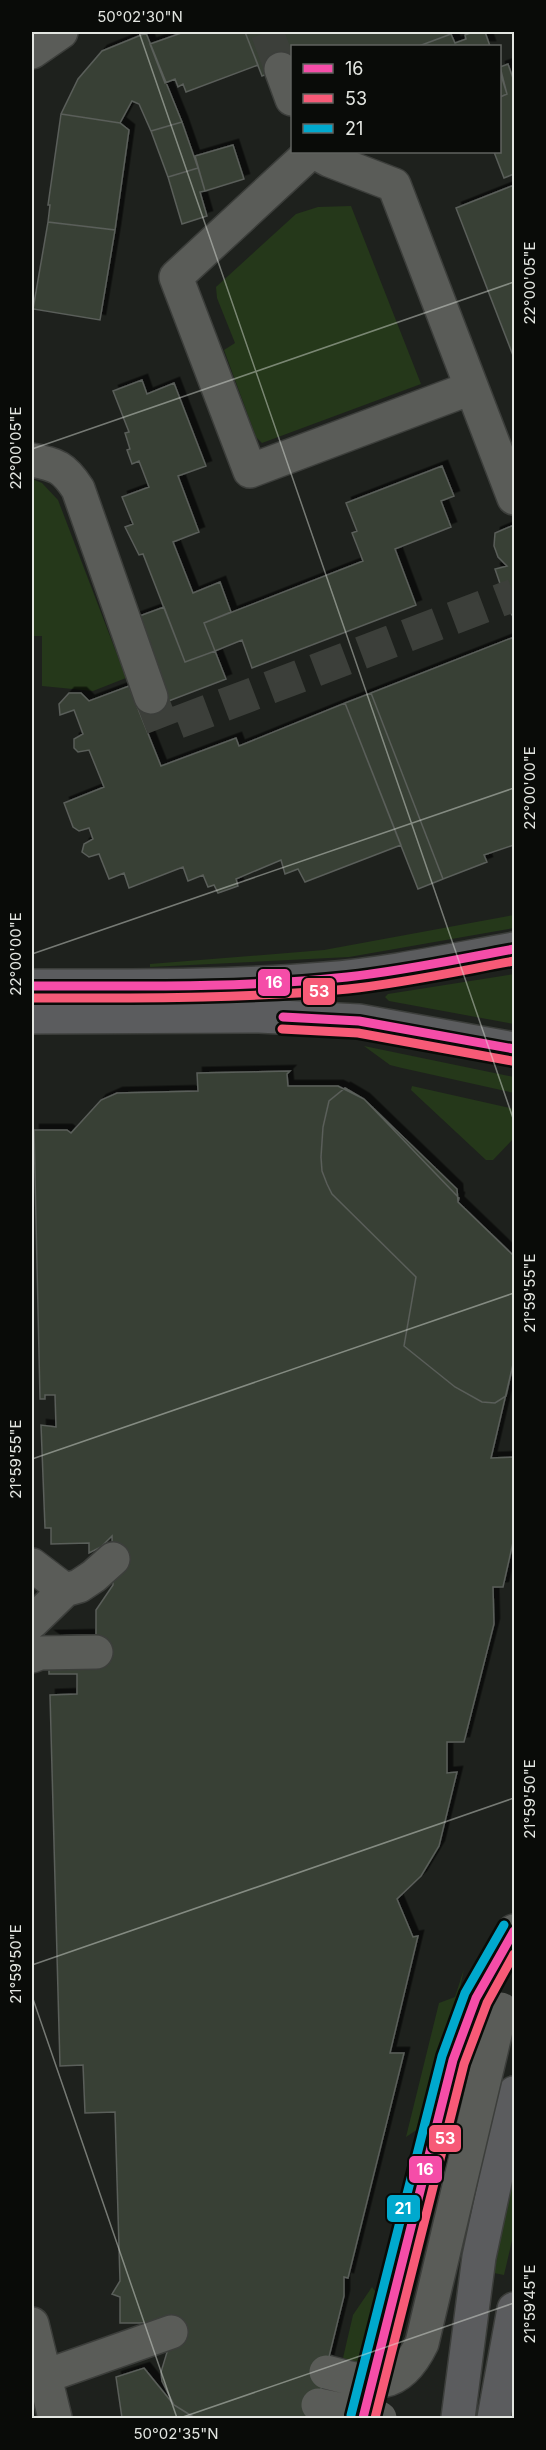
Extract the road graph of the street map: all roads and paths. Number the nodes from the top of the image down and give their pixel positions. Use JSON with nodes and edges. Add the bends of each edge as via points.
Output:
{"nodes":[{"id":1,"x":61,"y":32,"type":"edge"},
{"id":2,"x":32,"y":52,"type":"edge"},
{"id":3,"x":281,"y":69,"type":"tunnel mouth"},
{"id":4,"x":291,"y":96,"type":"edge"},
{"id":5,"x":311,"y":153,"type":"edge"},
{"id":6,"x":314,"y":153,"type":"edge"},
{"id":7,"x":471,"y":388,"type":"junction"},
{"id":8,"x":32,"y":460,"type":"edge"},
{"id":9,"x":514,"y":500,"type":"edge"},
{"id":10,"x":151,"y":697,"type":"tunnel mouth"},
{"id":11,"x":514,"y":949,"type":"edge"},
{"id":12,"x":41,"y":1002,"type":"edge"},
{"id":13,"x":514,"y":1049,"type":"edge"},
{"id":14,"x":113,"y":1559,"type":"dead end"},
{"id":15,"x":32,"y":1565,"type":"edge"},
{"id":16,"x":65,"y":1590,"type":"junction"},
{"id":17,"x":32,"y":1622,"type":"edge"},
{"id":18,"x":96,"y":1652,"type":"dead end"},
{"id":19,"x":32,"y":1656,"type":"edge"},
{"id":20,"x":511,"y":1938,"type":"edge"},
{"id":21,"x":514,"y":2093,"type":"edge"},
{"id":22,"x":514,"y":2309,"type":"edge"},
{"id":23,"x":32,"y":2324,"type":"edge"},
{"id":24,"x":171,"y":2332,"type":"dead end"},
{"id":25,"x":326,"y":2372,"type":"dead end"},
{"id":26,"x":43,"y":2377,"type":"junction"},
{"id":27,"x":318,"y":2404,"type":"dead end"},
{"id":28,"x":55,"y":2418,"type":"edge"},
{"id":29,"x":363,"y":2418,"type":"edge"},
{"id":30,"x":380,"y":2418,"type":"edge"},
{"id":31,"x":458,"y":2418,"type":"edge"},
{"id":32,"x":494,"y":2418,"type":"edge"}],
"edges":[{"from":1,"to":2,"type":"street"},
{"from":3,"to":4,"type":"street"},
{"from":5,"to":7,"type":"street","via":[[176,278],[250,471]]},
{"from":6,"to":7,"type":"street","via":[[394,185]]},
{"from":7,"to":9,"type":"street"},
{"from":8,"to":10,"type":"street","via":[[56,465],[78,489]]},
{"from":11,"to":12,"type":"main road","via":[[327,979]]},
{"from":12,"to":13,"type":"main road","via":[[359,1021]]},
{"from":14,"to":16,"type":"street","via":[[79,1586]]},
{"from":15,"to":16,"type":"street"},
{"from":16,"to":17,"type":"street"},
{"from":18,"to":19,"type":"street"},
{"from":20,"to":25,"type":"street","bridge":true,"via":[[501,2009],[422,2343],[402,2374],[386,2381],[361,2381]]},
{"from":20,"to":29,"type":"street","via":[[476,1998],[453,2060]]},
{"from":21,"to":31,"type":"main road","via":[[478,2257]]},
{"from":22,"to":32,"type":"main road"},
{"from":23,"to":26,"type":"street"},
{"from":24,"to":26,"type":"street"},
{"from":26,"to":28,"type":"street"},
{"from":27,"to":30,"type":"street","bridge":true}]}
